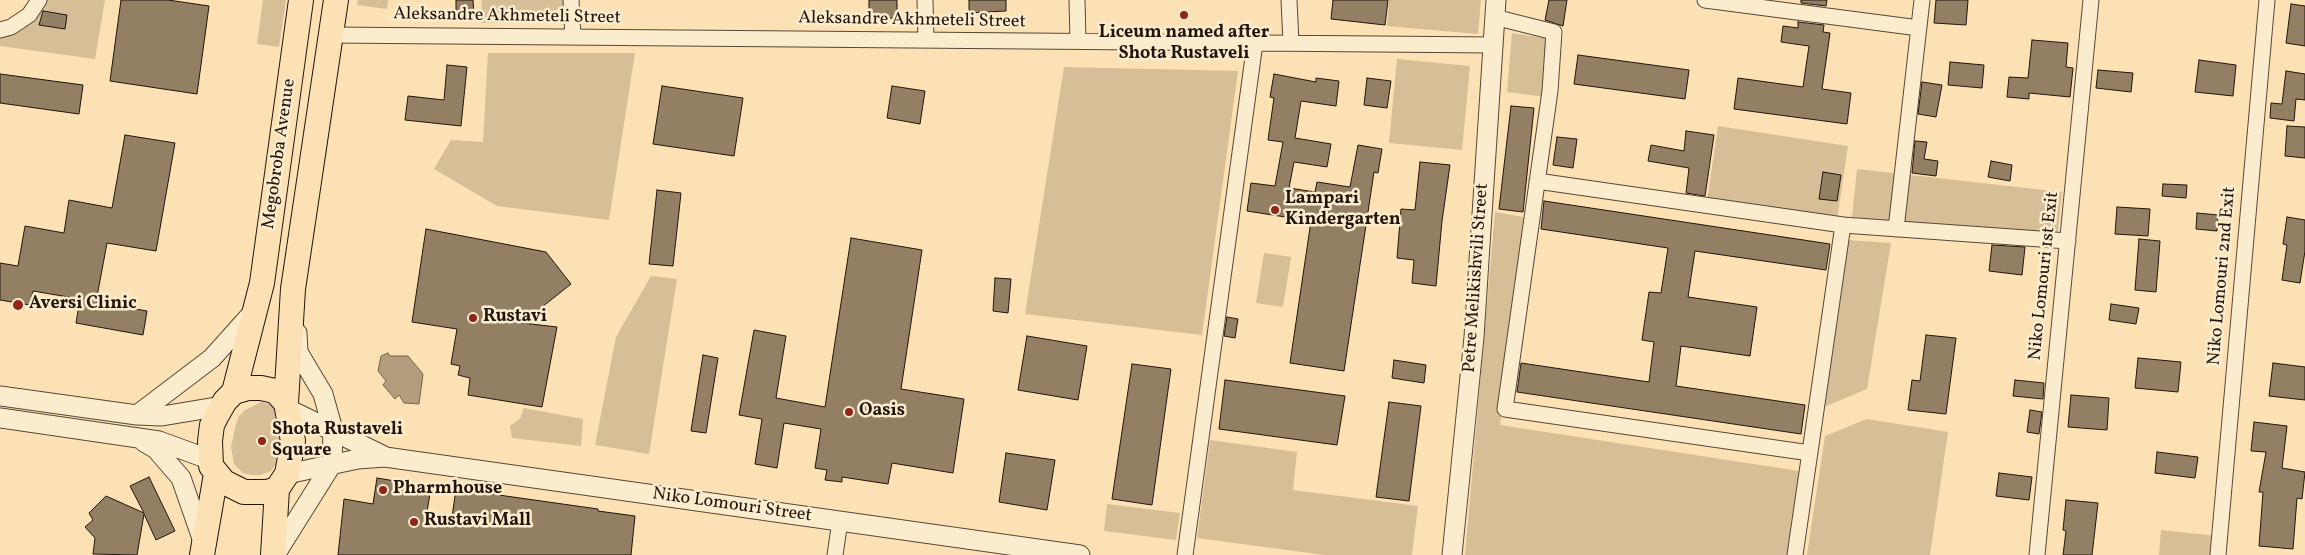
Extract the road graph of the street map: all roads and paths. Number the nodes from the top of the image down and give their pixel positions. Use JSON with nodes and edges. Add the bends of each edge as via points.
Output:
{"nodes":[{"id":1,"x":39,"y":0,"type":"edge"},
{"id":2,"x":301,"y":0,"type":"edge"},
{"id":3,"x":336,"y":0,"type":"edge"},
{"id":4,"x":571,"y":0,"type":"edge"},
{"id":5,"x":925,"y":0,"type":"edge"},
{"id":6,"x":1077,"y":0,"type":"edge"},
{"id":7,"x":1289,"y":0,"type":"edge"},
{"id":8,"x":1705,"y":0,"type":"edge"},
{"id":9,"x":1922,"y":0,"type":"edge"},
{"id":10,"x":2091,"y":0,"type":"edge"},
{"id":11,"x":2267,"y":0,"type":"edge"},
{"id":12,"x":1495,"y":9,"type":"edge"},
{"id":13,"x":1919,"y":28,"type":"junction"},
{"id":14,"x":0,"y":30,"type":"edge"},
{"id":15,"x":331,"y":34,"type":"junction"},
{"id":16,"x":573,"y":37,"type":"junction"},
{"id":17,"x":926,"y":40,"type":"junction"},
{"id":18,"x":1078,"y":42,"type":"junction"},
{"id":19,"x":1255,"y":43,"type":"junction"},
{"id":20,"x":1291,"y":43,"type":"junction"},
{"id":21,"x":1492,"y":45,"type":"junction"},
{"id":22,"x":1537,"y":181,"type":"junction"},
{"id":23,"x":1843,"y":226,"type":"junction"},
{"id":24,"x":1896,"y":229,"type":"junction"},
{"id":25,"x":2068,"y":241,"type":"junction"},
{"id":26,"x":293,"y":289,"type":"junction"},
{"id":27,"x":257,"y":308,"type":"junction"},
{"id":28,"x":0,"y":396,"type":"edge"},
{"id":29,"x":228,"y":399,"type":"junction"},
{"id":30,"x":287,"y":406,"type":"junction"},
{"id":31,"x":138,"y":415,"type":"junction"},
{"id":32,"x":0,"y":418,"type":"edge"},
{"id":33,"x":333,"y":430,"type":"junction"},
{"id":34,"x":134,"y":436,"type":"junction"},
{"id":35,"x":1810,"y":453,"type":"junction"},
{"id":36,"x":385,"y":457,"type":"junction"},
{"id":37,"x":332,"y":464,"type":"junction"},
{"id":38,"x":213,"y":467,"type":"junction"},
{"id":39,"x":282,"y":481,"type":"junction"},
{"id":40,"x":840,"y":521,"type":"junction"},
{"id":41,"x":203,"y":550,"type":"edge"},
{"id":42,"x":274,"y":555,"type":"edge"},
{"id":43,"x":835,"y":555,"type":"edge"},
{"id":44,"x":1080,"y":555,"type":"edge"},
{"id":45,"x":1185,"y":555,"type":"edge"},
{"id":46,"x":1452,"y":555,"type":"edge"},
{"id":47,"x":1796,"y":555,"type":"edge"},
{"id":48,"x":2037,"y":555,"type":"edge"},
{"id":49,"x":2218,"y":555,"type":"edge"}],
"edges":[{"from":1,"to":14,"type":"street","via":[[29,15]]},
{"from":2,"to":27,"type":"main road","name":"Megobroba Avenue"},
{"from":3,"to":15,"type":"main road","name":"Megobroba Avenue"},
{"from":4,"to":16,"type":"street"},
{"from":5,"to":17,"type":"street"},
{"from":6,"to":18,"type":"street"},
{"from":7,"to":20,"type":"street"},
{"from":8,"to":13,"type":"street"},
{"from":9,"to":13,"type":"street"},
{"from":10,"to":25,"type":"street","name":"Niko Lomouri 1st Exit"},
{"from":11,"to":49,"type":"street","name":"Niko Lomouri 2nd Exit"},
{"from":12,"to":21,"type":"street","name":"Petre Melikishvili Street"},
{"from":12,"to":22,"type":"street","via":[[1554,32],[1550,91]]},
{"from":13,"to":24,"type":"street"},
{"from":15,"to":16,"type":"street","name":"Aleksandre Akhmeteli Street"},
{"from":15,"to":26,"type":"main road","name":"Megobroba Avenue"},
{"from":16,"to":17,"type":"street","name":"Aleksandre Akhmeteli Street"},
{"from":17,"to":18,"type":"street","name":"Aleksandre Akhmeteli Street"},
{"from":18,"to":19,"type":"street","name":"Aleksandre Akhmeteli Street"},
{"from":19,"to":20,"type":"street","name":"Aleksandre Akhmeteli Street"},
{"from":19,"to":45,"type":"street"},
{"from":20,"to":21,"type":"street","name":"Aleksandre Akhmeteli Street"},
{"from":21,"to":46,"type":"street","name":"Petre Melikishvili Street","via":[[1474,337]]},
{"from":22,"to":23,"type":"street"},
{"from":22,"to":35,"type":"street","via":[[1505,409]]},
{"from":23,"to":24,"type":"street"},
{"from":23,"to":35,"type":"street"},
{"from":24,"to":25,"type":"street"},
{"from":25,"to":48,"type":"street","name":"Niko Lomouri 1st Exit"},
{"from":26,"to":30,"type":"main road"},
{"from":26,"to":33,"type":"street","via":[[298,352],[323,394]]},
{"from":27,"to":29,"type":"main road"},
{"from":27,"to":31,"type":"street","via":[[212,358]]},
{"from":28,"to":31,"type":"street"},
{"from":29,"to":30,"type":"main road","via":[[248,388],[261,388],[275,391]]},
{"from":29,"to":31,"type":"street","via":[[162,416]]},
{"from":29,"to":38,"type":"main road","via":[[212,425]]},
{"from":30,"to":33,"type":"street"},
{"from":30,"to":39,"type":"main road","via":[[293,441]]},
{"from":32,"to":34,"type":"street"},
{"from":33,"to":36,"type":"street","name":"Niko Lomouri Street"},
{"from":33,"to":37,"type":"street"},
{"from":34,"to":38,"type":"street","via":[[159,441]]},
{"from":34,"to":41,"type":"street","via":[[156,449],[181,478]]},
{"from":35,"to":47,"type":"street"},
{"from":36,"to":37,"type":"street","name":"Niko Lomouri Street"},
{"from":36,"to":40,"type":"street","name":"Niko Lomouri Street"},
{"from":37,"to":39,"type":"street"},
{"from":37,"to":42,"type":"street"},
{"from":38,"to":39,"type":"main road","via":[[233,488],[244,492],[266,492]]},
{"from":38,"to":41,"type":"main road"},
{"from":39,"to":42,"type":"main road"},
{"from":40,"to":43,"type":"street"},
{"from":40,"to":44,"type":"street","name":"Niko Lomouri Street"}]}
